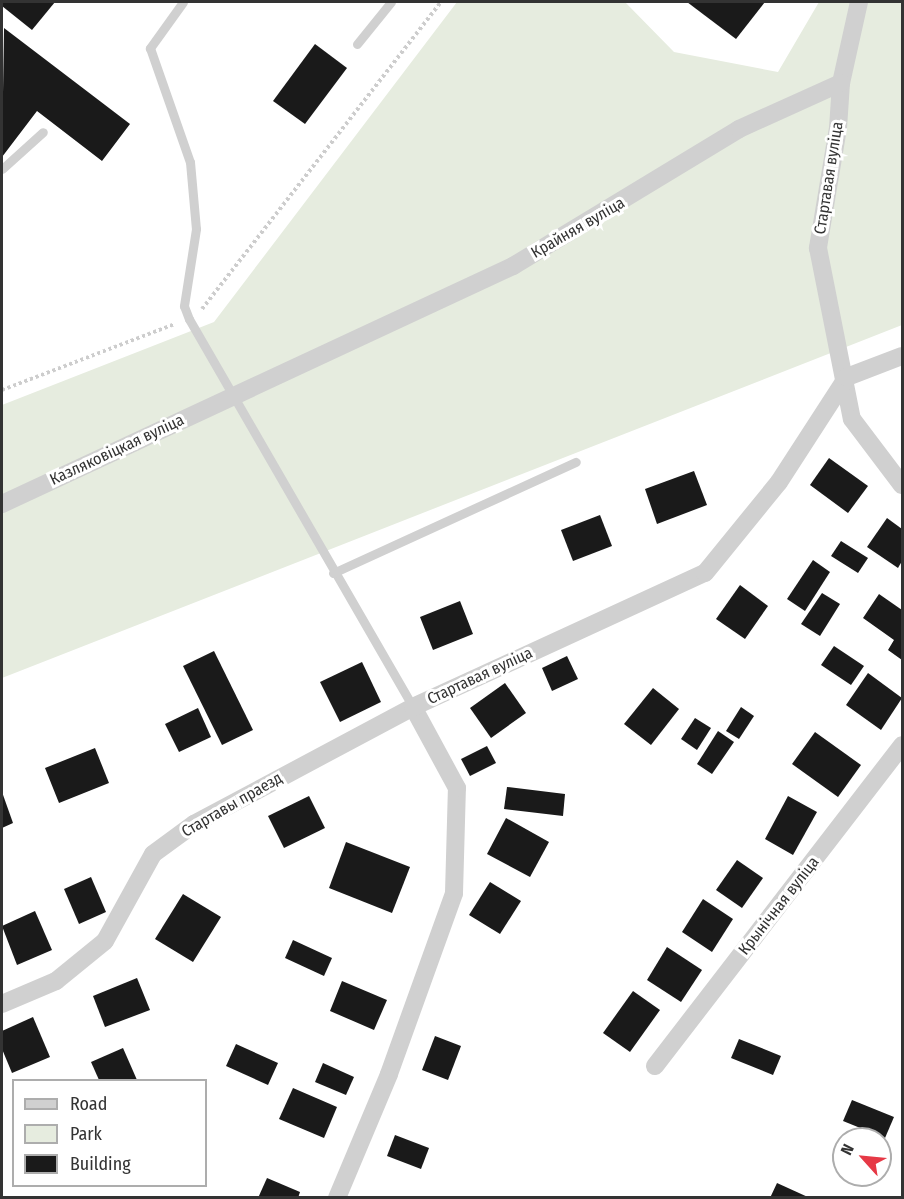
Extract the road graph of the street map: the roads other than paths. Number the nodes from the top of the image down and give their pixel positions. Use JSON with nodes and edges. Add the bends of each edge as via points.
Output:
{"nodes":[{"id":1,"x":183,"y":2,"type":"edge"},
{"id":2,"x":391,"y":2,"type":"edge"},
{"id":3,"x":860,"y":2,"type":"edge"},
{"id":4,"x":357,"y":44,"type":"dead end"},
{"id":5,"x":841,"y":84,"type":"junction"},
{"id":6,"x":43,"y":132,"type":"dead end"},
{"id":7,"x":2,"y":169,"type":"edge"},
{"id":8,"x":903,"y":356,"type":"edge"},
{"id":9,"x":847,"y":377,"type":"junction"},
{"id":10,"x":232,"y":396,"type":"junction"},
{"id":11,"x":576,"y":462,"type":"dead end"},
{"id":12,"x":903,"y":485,"type":"edge"},
{"id":13,"x":2,"y":504,"type":"edge"},
{"id":14,"x":333,"y":573,"type":"junction"},
{"id":15,"x":413,"y":707,"type":"junction"},
{"id":16,"x":903,"y":746,"type":"edge"},
{"id":17,"x":2,"y":1004,"type":"edge"},
{"id":18,"x":656,"y":1066,"type":"dead end"},
{"id":19,"x":337,"y":1197,"type":"edge"}],
"edges":[{"from":1,"to":10,"type":"lane","via":[[150,48],[190,162],[196,229],[184,306]]},
{"from":2,"to":4,"type":"lane"},
{"from":3,"to":5,"type":"street"},
{"from":5,"to":9,"type":"street","name":"Стартавая вуліца","via":[[838,128],[818,248]]},
{"from":5,"to":10,"type":"street","name":"Крайняя вуліца","via":[[739,129],[513,266]]},
{"from":6,"to":7,"type":"lane"},
{"from":8,"to":9,"type":"street"},
{"from":9,"to":12,"type":"street","name":"Стартавая вуліца","via":[[852,419]]},
{"from":9,"to":15,"type":"street","name":"Стартавая вуліца","via":[[779,482],[705,573]]},
{"from":10,"to":13,"type":"street","name":"Казляковіцкая вуліца"},
{"from":10,"to":14,"type":"lane"},
{"from":11,"to":14,"type":"lane"},
{"from":14,"to":15,"type":"lane"},
{"from":15,"to":17,"type":"street","name":"Стартавы праезд","via":[[194,824],[153,854],[105,940],[56,981]]},
{"from":15,"to":19,"type":"street","name":"Стартавая вуліца","via":[[457,788],[454,892],[388,1074]]},
{"from":16,"to":18,"type":"street","name":"Крынічная вуліца"}]}
